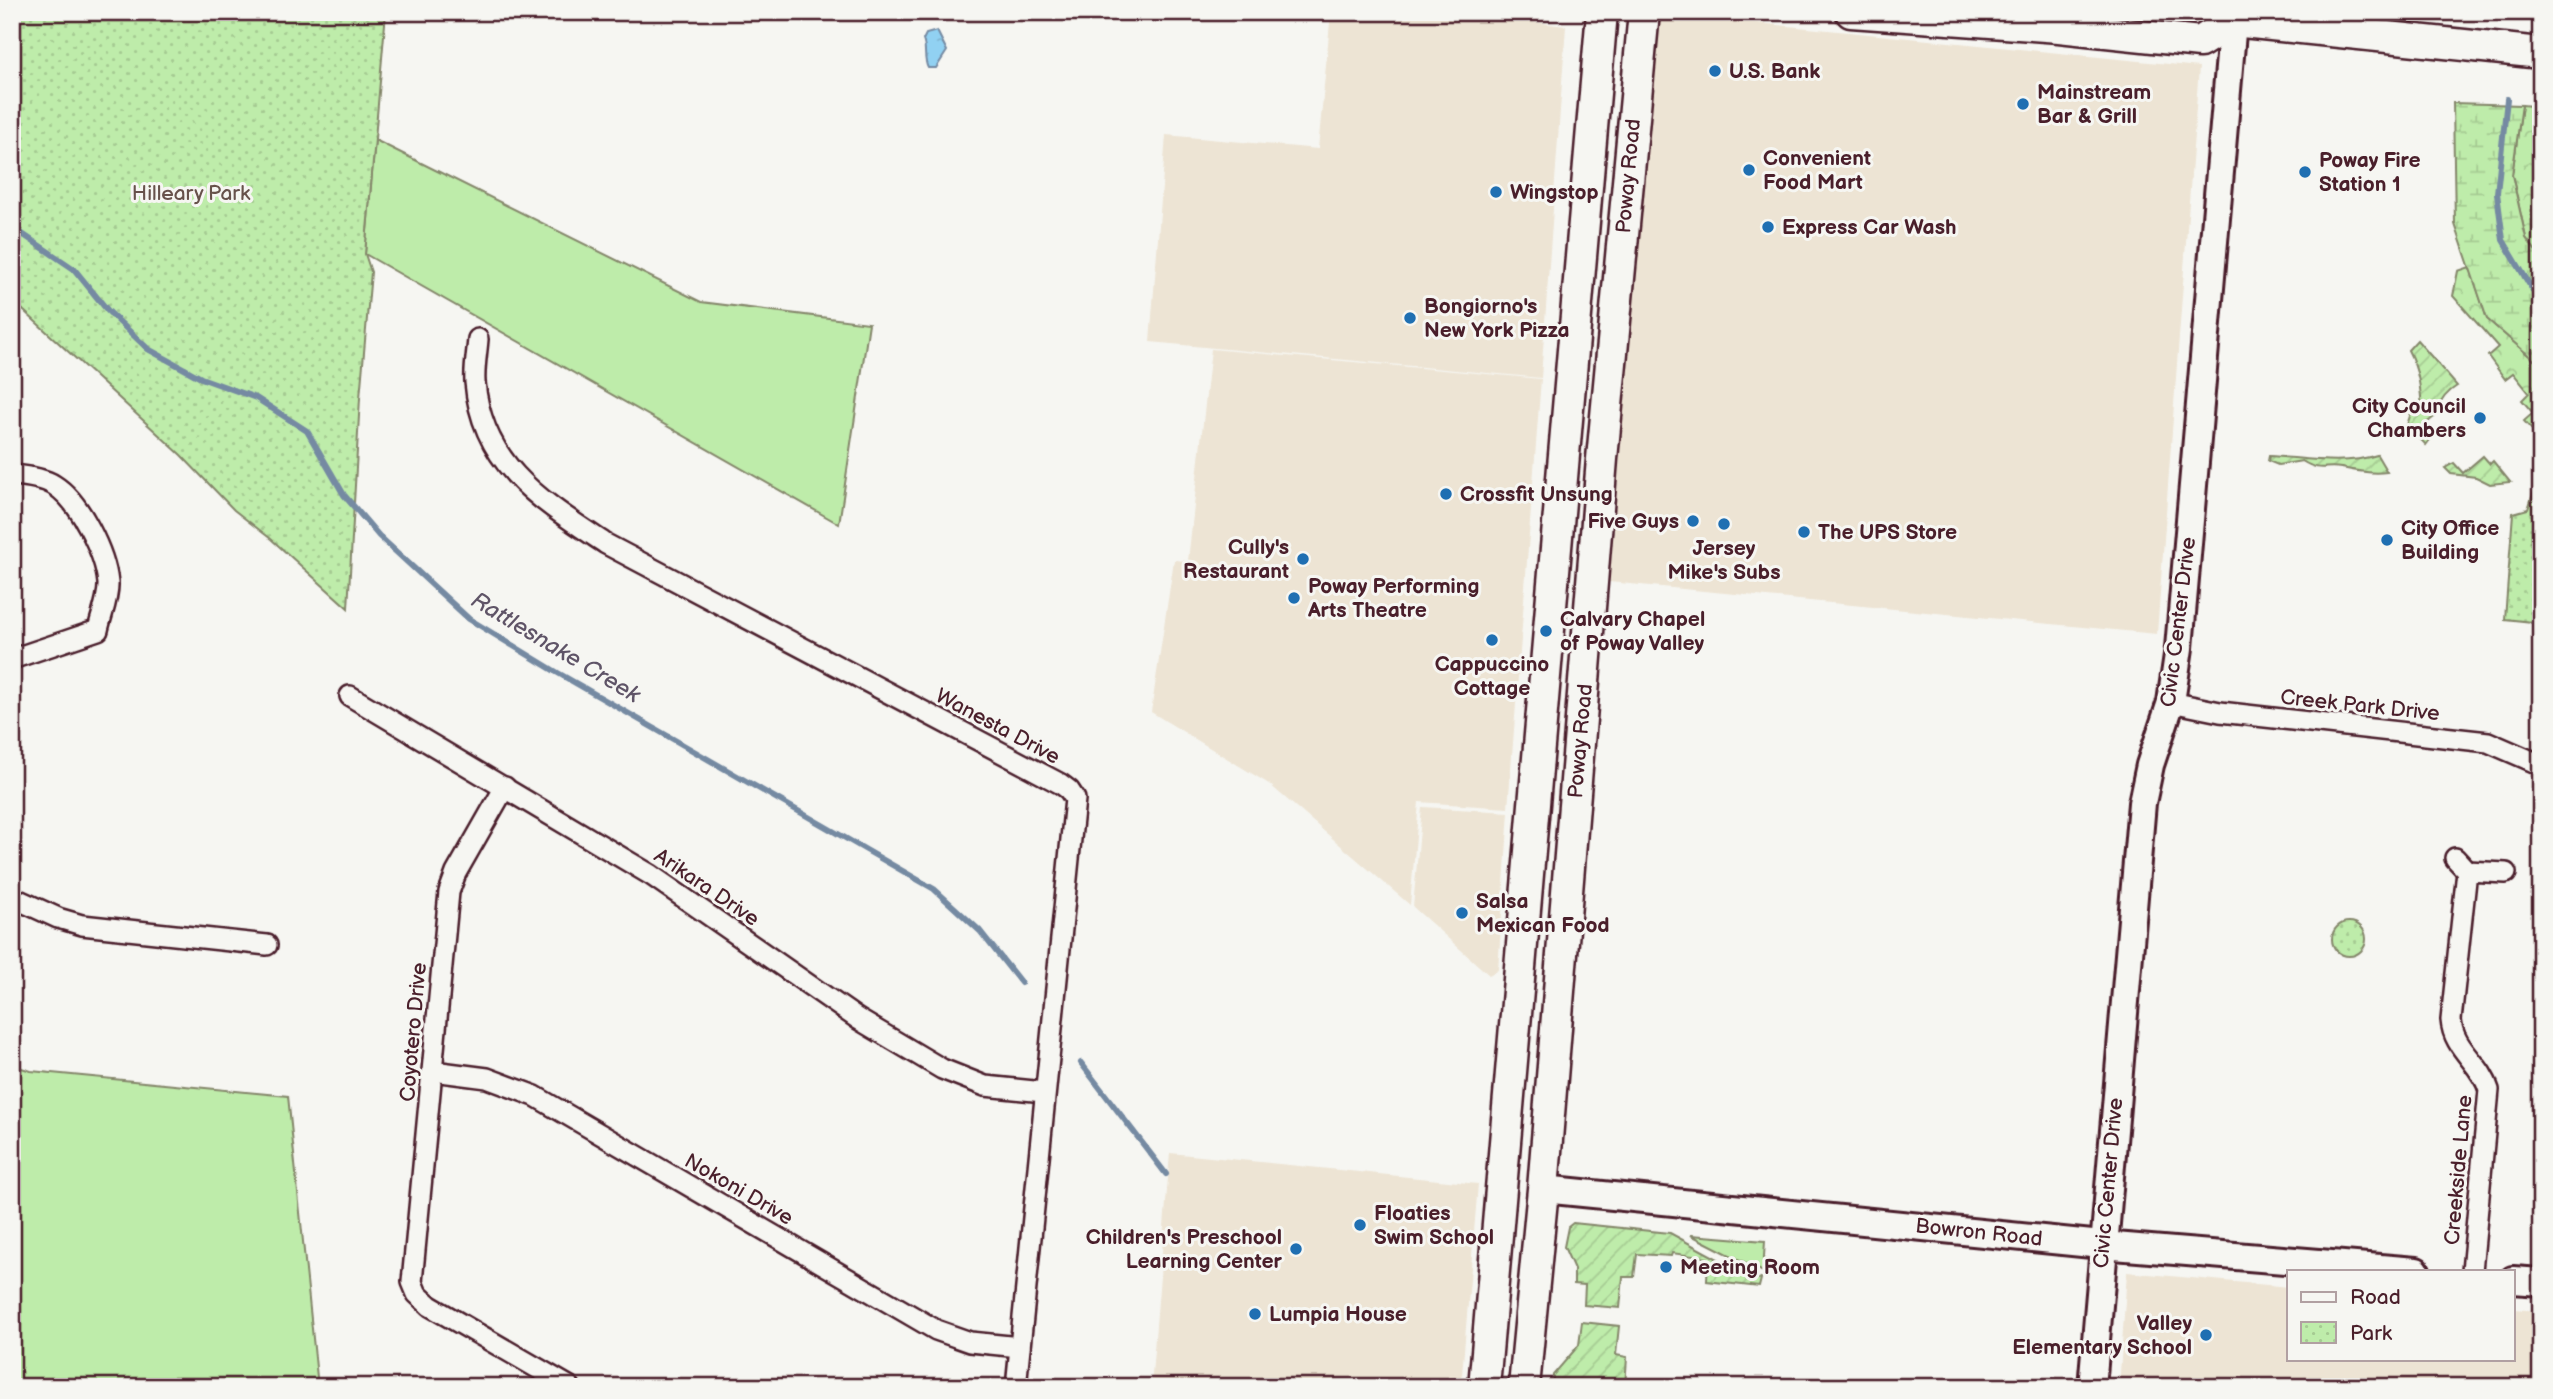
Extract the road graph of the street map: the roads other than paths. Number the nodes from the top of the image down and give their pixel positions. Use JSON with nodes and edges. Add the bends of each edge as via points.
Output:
{"nodes":[{"id":1,"x":1602,"y":12,"type":"edge"},
{"id":2,"x":1644,"y":12,"type":"edge"},
{"id":3,"x":1851,"y":12,"type":"edge"},
{"id":4,"x":1973,"y":17,"type":"edge"},
{"id":5,"x":2227,"y":17,"type":"edge"},
{"id":6,"x":2541,"y":53,"type":"edge"},
{"id":7,"x":1575,"y":314,"type":"junction"},
{"id":8,"x":478,"y":339,"type":"dead end"},
{"id":9,"x":12,"y":475,"type":"edge"},
{"id":10,"x":1598,"y":520,"type":"junction"},
{"id":11,"x":1556,"y":548,"type":"junction"},
{"id":12,"x":12,"y":660,"type":"edge"},
{"id":13,"x":350,"y":696,"type":"dead end"},
{"id":14,"x":2171,"y":702,"type":"junction"},
{"id":15,"x":1581,"y":722,"type":"junction"},
{"id":16,"x":1541,"y":724,"type":"junction"},
{"id":17,"x":2541,"y":765,"type":"edge"},
{"id":18,"x":505,"y":787,"type":"junction"},
{"id":19,"x":2506,"y":873,"type":"dead end"},
{"id":20,"x":12,"y":897,"type":"edge"},
{"id":21,"x":1565,"y":911,"type":"junction"},
{"id":22,"x":267,"y":945,"type":"dead end"},
{"id":23,"x":1518,"y":994,"type":"junction"},
{"id":24,"x":1513,"y":1047,"type":"junction"},
{"id":25,"x":433,"y":1071,"type":"junction"},
{"id":26,"x":1044,"y":1092,"type":"junction"},
{"id":27,"x":1549,"y":1114,"type":"junction"},
{"id":28,"x":1543,"y":1189,"type":"junction"},
{"id":29,"x":2102,"y":1245,"type":"junction"},
{"id":30,"x":2404,"y":1270,"type":"edge"},
{"id":31,"x":2472,"y":1270,"type":"edge"},
{"id":32,"x":2514,"y":1280,"type":"edge"},
{"id":33,"x":2541,"y":1282,"type":"edge"},
{"id":34,"x":1020,"y":1347,"type":"junction"},
{"id":35,"x":1492,"y":1381,"type":"edge"},
{"id":36,"x":570,"y":1387,"type":"edge"},
{"id":37,"x":1016,"y":1387,"type":"edge"},
{"id":38,"x":1524,"y":1387,"type":"edge"},
{"id":39,"x":2092,"y":1387,"type":"edge"}],
"edges":[{"from":1,"to":7,"type":"main road","name":"Poway Road"},
{"from":2,"to":10,"type":"main road","name":"Poway Road"},
{"from":3,"to":4,"type":"main road"},
{"from":4,"to":5,"type":"main road","via":[[2200,42]]},
{"from":5,"to":6,"type":"main road"},
{"from":5,"to":14,"type":"street","name":"Civic Center Drive","via":[[2189,538]]},
{"from":7,"to":10,"type":"main road","via":[[1592,330],[1595,343],[1586,456]]},
{"from":7,"to":11,"type":"main road","name":"Poway Road"},
{"from":8,"to":26,"type":"street","name":"Wanesta Drive","via":[[475,382],[486,434],[515,477],[559,513],[606,544],[1069,790],[1075,812]]},
{"from":9,"to":12,"type":"street","via":[[53,484],[71,500],[95,538],[108,584],[98,631]]},
{"from":10,"to":15,"type":"main road","name":"Poway Road"},
{"from":11,"to":15,"type":"main road","via":[[1569,593],[1561,706],[1571,719]]},
{"from":11,"to":16,"type":"main road","name":"Poway Road"},
{"from":13,"to":18,"type":"street","name":"Arikara Drive"},
{"from":14,"to":17,"type":"street","name":"Creek Park Drive","via":[[2220,712],[2488,742]]},
{"from":14,"to":29,"type":"street","name":"Civic Center Drive","via":[[2142,803]]},
{"from":15,"to":21,"type":"main road","name":"Poway Road"},
{"from":16,"to":21,"type":"main road","via":[[1556,728],[1561,740],[1551,863]]},
{"from":16,"to":23,"type":"main road","name":"Poway Road"},
{"from":18,"to":25,"type":"street","name":"Coyotero Drive","via":[[449,892]]},
{"from":18,"to":26,"type":"street","name":"Arikara Drive","via":[[651,875],[858,1019],[942,1069],[985,1086]]},
{"from":19,"to":31,"type":"street","name":"Creekside Lane","via":[[2461,864],[2452,1030],[2489,1090]]},
{"from":20,"to":22,"type":"street","via":[[82,925]]},
{"from":21,"to":27,"type":"main road","name":"Poway Road"},
{"from":23,"to":24,"type":"main road","name":"Poway Road"},
{"from":23,"to":27,"type":"main road","via":[[1529,994],[1538,1004],[1535,1061]]},
{"from":24,"to":28,"type":"main road","via":[[1524,1076],[1527,1104],[1522,1173],[1529,1187]]},
{"from":24,"to":35,"type":"main road","name":"Poway Road"},
{"from":25,"to":34,"type":"street","name":"Nokoni Drive","via":[[487,1078],[535,1096],[936,1330],[970,1342]]},
{"from":25,"to":36,"type":"street","name":"Coyotero Drive","via":[[412,1265],[416,1294]]},
{"from":26,"to":34,"type":"street","name":"Wanesta Drive"},
{"from":27,"to":28,"type":"main road","name":"Poway Road"},
{"from":28,"to":29,"type":"street","name":"Bowron Road"},
{"from":28,"to":38,"type":"main road","name":"Poway Road"},
{"from":29,"to":30,"type":"street","name":"Bowron Road"},
{"from":29,"to":39,"type":"street","name":"Civic Center Drive"},
{"from":32,"to":33,"type":"street"},
{"from":34,"to":37,"type":"street","name":"Wanesta Drive"}]}
